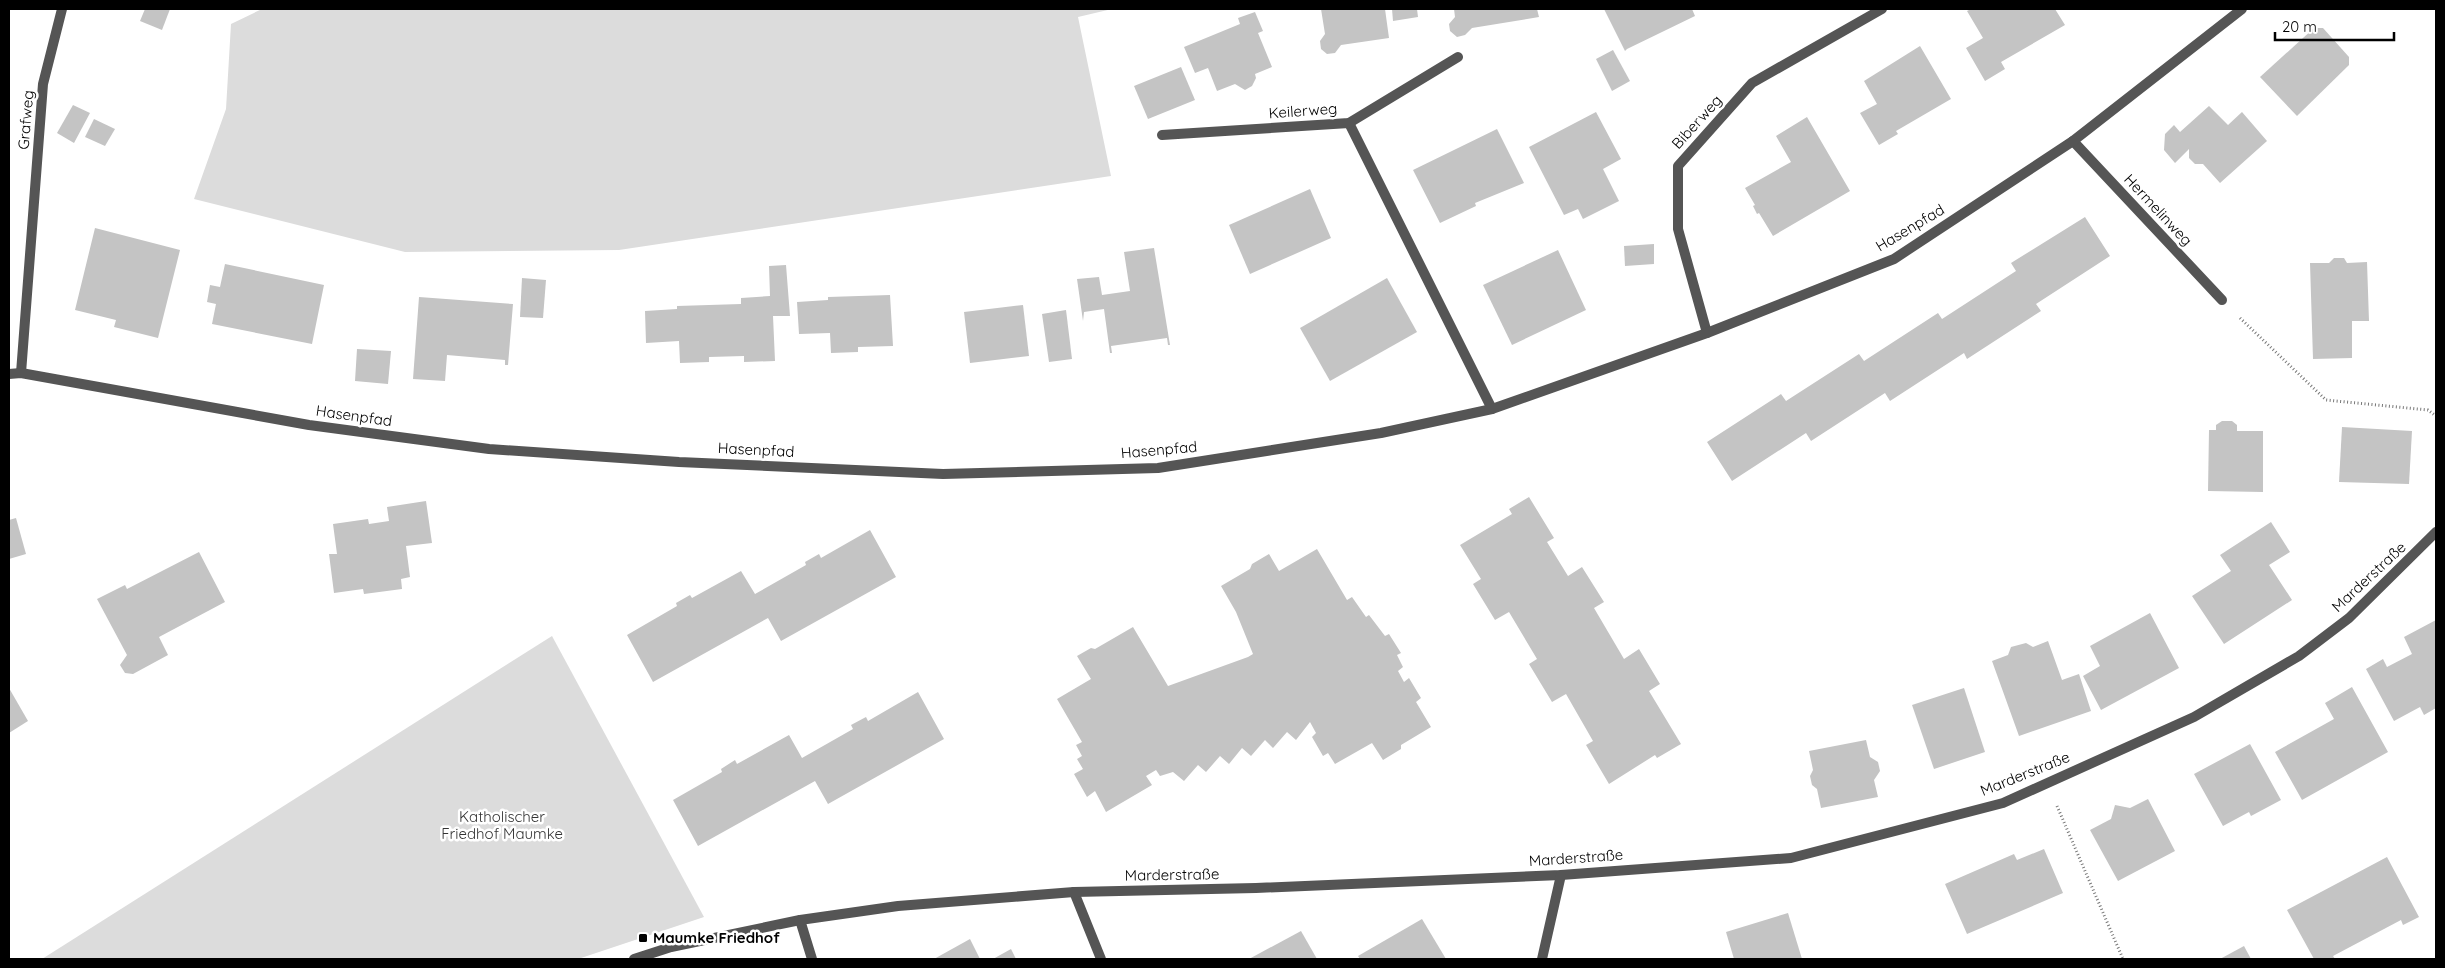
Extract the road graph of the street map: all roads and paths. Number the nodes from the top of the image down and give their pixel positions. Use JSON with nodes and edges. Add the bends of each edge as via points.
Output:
{"nodes":[{"id":1,"x":62,"y":9,"type":"edge"},
{"id":2,"x":1882,"y":9,"type":"edge"},
{"id":3,"x":2242,"y":9,"type":"edge"},
{"id":4,"x":1458,"y":57,"type":"dead end"},
{"id":5,"x":1348,"y":123,"type":"junction"},
{"id":6,"x":1162,"y":135,"type":"dead end"},
{"id":7,"x":2073,"y":140,"type":"junction"},
{"id":8,"x":2222,"y":300,"type":"joint"},
{"id":9,"x":1707,"y":333,"type":"junction"},
{"id":10,"x":21,"y":373,"type":"junction"},
{"id":11,"x":9,"y":374,"type":"edge"},
{"id":12,"x":1492,"y":410,"type":"junction"},
{"id":13,"x":2436,"y":416,"type":"edge"},
{"id":14,"x":2436,"y":532,"type":"edge"},
{"id":15,"x":2047,"y":782,"type":"junction"},
{"id":16,"x":1562,"y":875,"type":"junction"},
{"id":17,"x":1074,"y":892,"type":"junction"},
{"id":18,"x":800,"y":920,"type":"junction"},
{"id":19,"x":634,"y":959,"type":"edge"},
{"id":20,"x":812,"y":959,"type":"edge"},
{"id":21,"x":1101,"y":959,"type":"edge"},
{"id":22,"x":1542,"y":959,"type":"edge"},
{"id":23,"x":2123,"y":959,"type":"edge"}],
"edges":[{"from":1,"to":10,"type":"street","name":"Grafweg","via":[[44,84]]},
{"from":2,"to":9,"type":"street","name":"Biberweg","via":[[1752,83],[1678,166],[1678,229]]},
{"from":3,"to":7,"type":"street","name":"Hasenpfad"},
{"from":4,"to":5,"type":"street","name":"Keilerweg"},
{"from":5,"to":6,"type":"street","name":"Keilerweg"},
{"from":5,"to":12,"type":"street"},
{"from":7,"to":8,"type":"street","name":"Hermelinweg"},
{"from":7,"to":9,"type":"street","name":"Hasenpfad","via":[[1894,259]]},
{"from":8,"to":13,"type":"path","via":[[2326,400],[2428,410]]},
{"from":9,"to":12,"type":"street","name":"Hasenpfad"},
{"from":10,"to":11,"type":"street"},
{"from":10,"to":12,"type":"street","name":"Hasenpfad","via":[[309,425],[489,449],[678,462],[943,474],[1158,468],[1380,433]]},
{"from":14,"to":15,"type":"street","name":"Marderstraße","via":[[2349,618],[2299,656],[2194,717]]},
{"from":15,"to":16,"type":"street","name":"Marderstraße","via":[[2003,803],[1792,858]]},
{"from":15,"to":23,"type":"path"},
{"from":16,"to":17,"type":"street","name":"Marderstraße"},
{"from":16,"to":22,"type":"street"},
{"from":17,"to":18,"type":"street","name":"Marderstraße","via":[[898,906]]},
{"from":17,"to":21,"type":"street"},
{"from":18,"to":19,"type":"street","name":"Marderstraße","via":[[671,947]]},
{"from":18,"to":20,"type":"street"}]}
